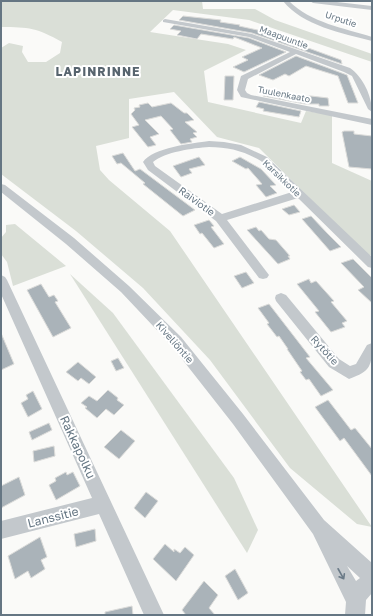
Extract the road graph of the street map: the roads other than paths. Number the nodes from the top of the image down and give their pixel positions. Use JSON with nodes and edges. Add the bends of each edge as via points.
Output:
{"nodes":[{"id":1,"x":286,"y":1,"type":"edge"},
{"id":2,"x":313,"y":1,"type":"edge"},
{"id":3,"x":372,"y":8,"type":"edge"},
{"id":4,"x":165,"y":21,"type":"dead end"},
{"id":5,"x":372,"y":39,"type":"edge"},
{"id":6,"x":295,"y":52,"type":"junction"},
{"id":7,"x":372,"y":109,"type":"edge"},
{"id":8,"x":372,"y":122,"type":"edge"},
{"id":9,"x":148,"y":162,"type":"joint"},
{"id":10,"x":1,"y":187,"type":"edge"},
{"id":11,"x":298,"y":194,"type":"junction"},
{"id":12,"x":220,"y":218,"type":"junction"},
{"id":13,"x":372,"y":264,"type":"edge"},
{"id":14,"x":263,"y":275,"type":"dead end"},
{"id":15,"x":1,"y":280,"type":"edge"},
{"id":16,"x":280,"y":298,"type":"dead end"},
{"id":17,"x":372,"y":349,"type":"edge"},
{"id":18,"x":104,"y":504,"type":"junction"},
{"id":19,"x":318,"y":526,"type":"junction"},
{"id":20,"x":1,"y":530,"type":"edge"},
{"id":21,"x":372,"y":576,"type":"edge"},
{"id":22,"x":372,"y":583,"type":"edge"},
{"id":23,"x":355,"y":607,"type":"edge"},
{"id":24,"x":154,"y":615,"type":"edge"}],
"edges":[{"from":1,"to":5,"type":"street","name":"Urputie","via":[[290,7],[317,21]]},
{"from":2,"to":3,"type":"street"},
{"from":4,"to":6,"type":"street","name":"Maapuuntie","via":[[250,35]]},
{"from":6,"to":7,"type":"street","name":"Maapuuntie","via":[[352,72]]},
{"from":6,"to":8,"type":"street","name":"Tuulenkaato","via":[[244,78],[241,90],[244,95]]},
{"from":9,"to":11,"type":"street","name":"Karsikkotie","via":[[158,155],[209,144],[236,147],[264,159]]},
{"from":9,"to":12,"type":"street","name":"Raiviotie","via":[[151,168]]},
{"from":10,"to":19,"type":"street","name":"Kiveliöntie","via":[[70,241],[125,289],[176,341]]},
{"from":11,"to":12,"type":"street","name":"Raiviotie"},
{"from":11,"to":13,"type":"street","name":"Karsikkotie"},
{"from":12,"to":14,"type":"street"},
{"from":15,"to":18,"type":"street","name":"Rakkapolku"},
{"from":16,"to":17,"type":"street","name":"Rytötie","via":[[334,362],[349,373],[361,368]]},
{"from":18,"to":20,"type":"street","name":"Lanssitie"},
{"from":18,"to":24,"type":"street","name":"Rakkapolku"},
{"from":19,"to":21,"type":"street","name":"Kiveliöntie"},
{"from":19,"to":23,"type":"street","name":"Kiveliöntie","one_way":true},
{"from":22,"to":23,"type":"street","via":[[360,590]]}]}
